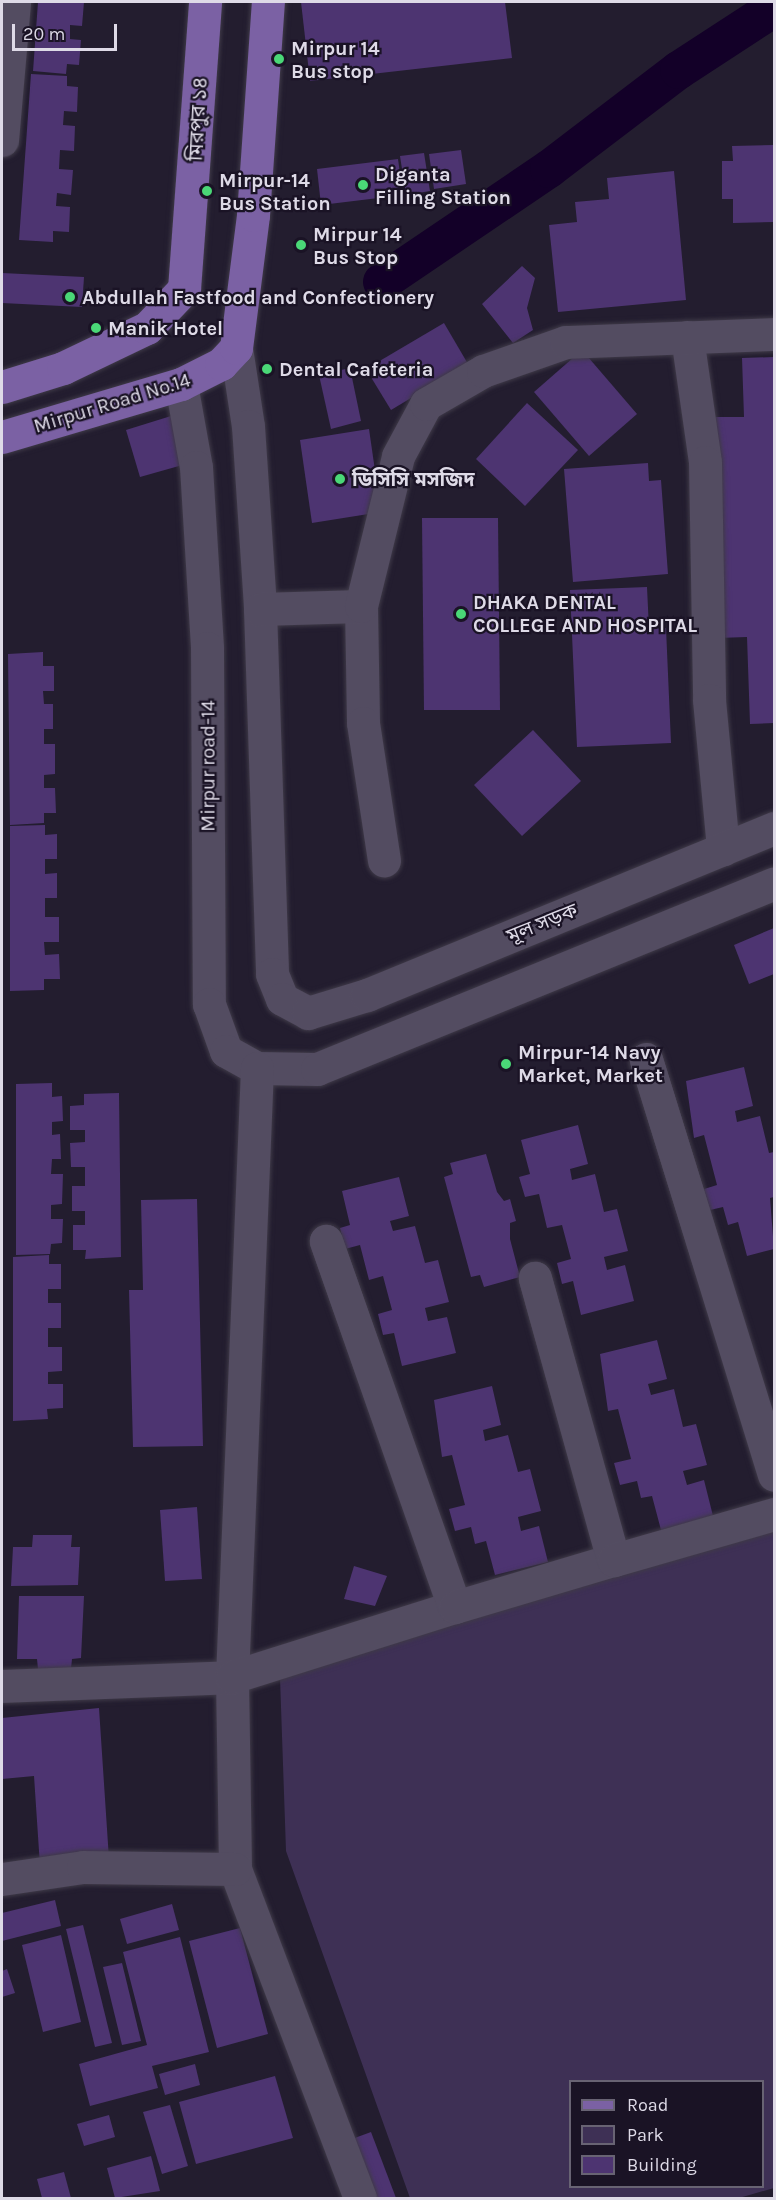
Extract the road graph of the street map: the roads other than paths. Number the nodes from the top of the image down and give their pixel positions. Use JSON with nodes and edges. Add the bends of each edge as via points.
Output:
{"nodes":[{"id":1,"x":14,"y":2,"type":"edge"},
{"id":2,"x":205,"y":2,"type":"edge"},
{"id":3,"x":268,"y":2,"type":"edge"},
{"id":4,"x":2,"y":140,"type":"edge"},
{"id":5,"x":774,"y":334,"type":"edge"},
{"id":6,"x":687,"y":337,"type":"junction"},
{"id":7,"x":229,"y":356,"type":"junction"},
{"id":8,"x":181,"y":384,"type":"junction"},
{"id":9,"x":2,"y":387,"type":"edge"},
{"id":10,"x":2,"y":437,"type":"edge"},
{"id":11,"x":361,"y":606,"type":"junction"},
{"id":12,"x":260,"y":609,"type":"junction"},
{"id":13,"x":774,"y":828,"type":"edge"},
{"id":14,"x":723,"y":849,"type":"junction"},
{"id":15,"x":384,"y":860,"type":"dead end"},
{"id":16,"x":774,"y":884,"type":"edge"},
{"id":17,"x":257,"y":1068,"type":"junction"},
{"id":18,"x":774,"y":1473,"type":"edge"},
{"id":19,"x":774,"y":1514,"type":"edge"},
{"id":20,"x":232,"y":1677,"type":"junction"},
{"id":21,"x":2,"y":1686,"type":"edge"},
{"id":22,"x":235,"y":1869,"type":"junction"},
{"id":23,"x":2,"y":1879,"type":"edge"},
{"id":24,"x":360,"y":2199,"type":"edge"}],
"edges":[{"from":1,"to":4,"type":"street"},
{"from":2,"to":9,"type":"main road","name":"মিরপুর ১৪","via":[[184,289],[147,328],[63,368]]},
{"from":3,"to":7,"type":"main road","via":[[252,226]]},
{"from":5,"to":6,"type":"street"},
{"from":6,"to":11,"type":"street","via":[[566,342],[483,371],[426,404],[398,456]]},
{"from":6,"to":14,"type":"street","via":[[705,462],[710,700]]},
{"from":7,"to":8,"type":"main road","name":"Mirpur Road No.14"},
{"from":7,"to":12,"type":"street","via":[[249,426]]},
{"from":8,"to":10,"type":"main road","name":"Mirpur Road No.14"},
{"from":8,"to":17,"type":"street","name":"Mirpur road-14","via":[[196,466],[207,648],[209,1004],[226,1051]]},
{"from":11,"to":12,"type":"street"},
{"from":11,"to":15,"type":"street","via":[[363,723]]},
{"from":12,"to":14,"type":"street","name":"মূল সড়ক","via":[[272,974],[282,999],[308,1013],[368,995]]},
{"from":13,"to":14,"type":"street","name":"মূল সড়ক"},
{"from":16,"to":17,"type":"street","name":"Mirpur road-14","via":[[317,1069]]},
{"from":17,"to":20,"type":"street"},
{"from":18,"to":18,"type":"street","via":[[646,1059]]},
{"from":19,"to":20,"type":"street","via":[[614,1560],[538,1290],[613,1560],[455,1607],[326,1241],[454,1607]]},
{"from":20,"to":21,"type":"street"},
{"from":20,"to":22,"type":"street"},
{"from":22,"to":23,"type":"street","via":[[83,1867]]},
{"from":22,"to":24,"type":"street"}]}
